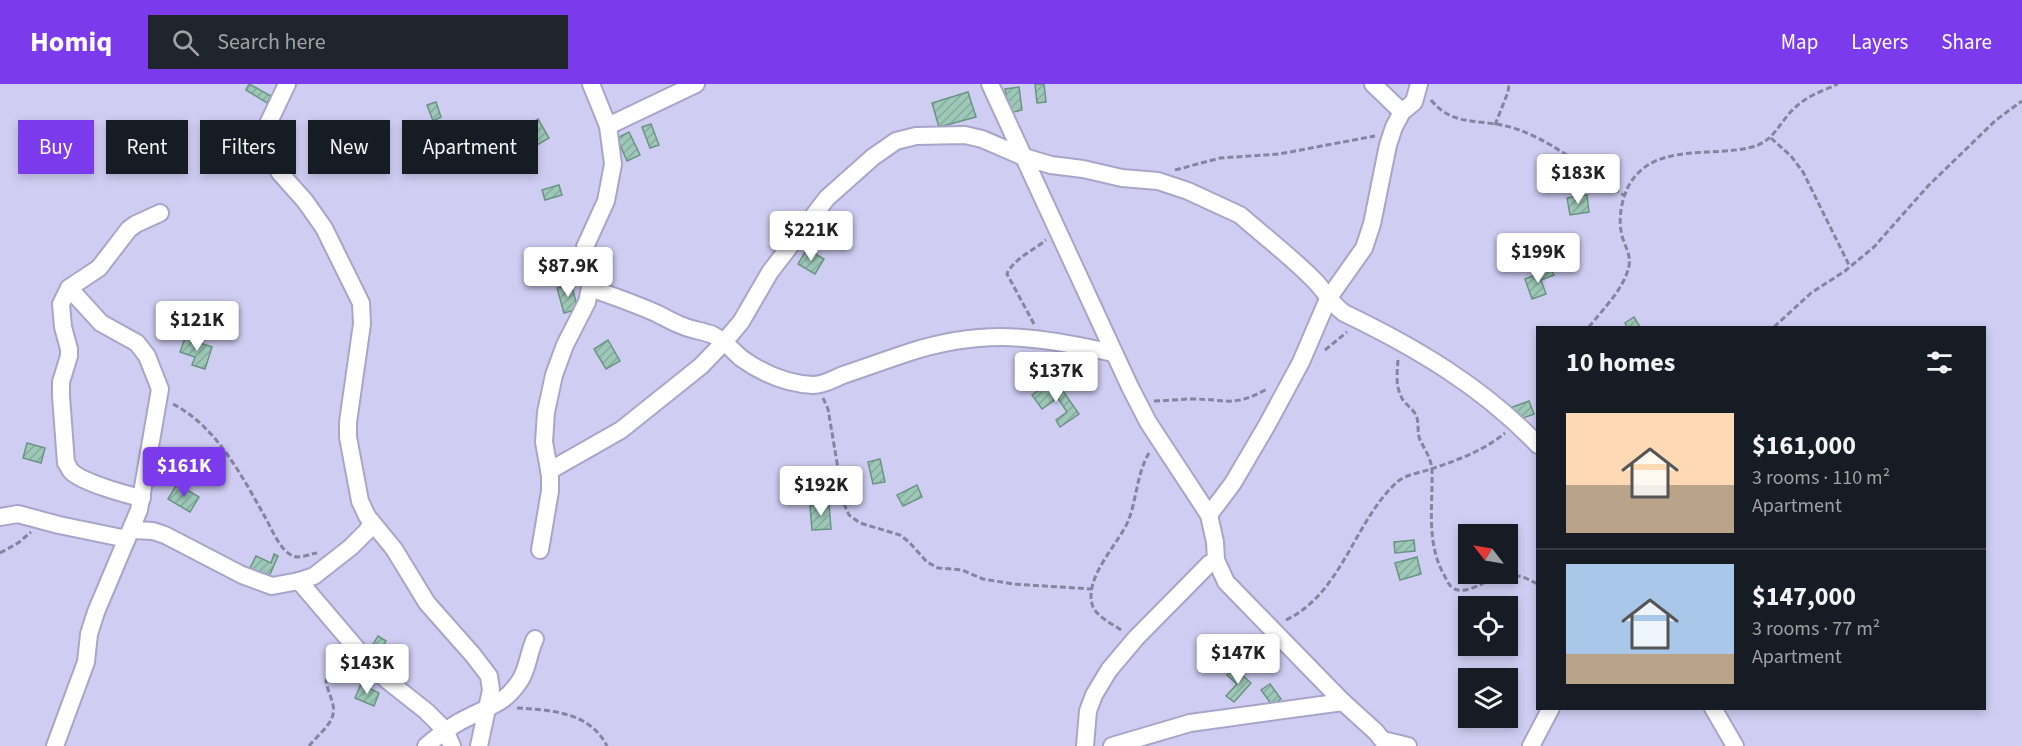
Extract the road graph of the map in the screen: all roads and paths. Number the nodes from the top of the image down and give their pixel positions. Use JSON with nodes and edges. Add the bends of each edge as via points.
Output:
{"nodes":[{"id":1,"x":287,"y":84,"type":"edge"},
{"id":2,"x":591,"y":84,"type":"edge"},
{"id":3,"x":696,"y":84,"type":"edge"},
{"id":4,"x":990,"y":84,"type":"edge"},
{"id":5,"x":1373,"y":84,"type":"edge"},
{"id":6,"x":1509,"y":84,"type":"edge"},
{"id":7,"x":1839,"y":84,"type":"edge"},
{"id":8,"x":1419,"y":86,"type":"edge"},
{"id":9,"x":2022,"y":101,"type":"edge"},
{"id":10,"x":1402,"y":112,"type":"junction"},
{"id":11,"x":1495,"y":125,"type":"junction"},
{"id":12,"x":608,"y":126,"type":"junction"},
{"id":13,"x":1392,"y":132,"type":"junction"},
{"id":14,"x":1771,"y":138,"type":"junction"},
{"id":15,"x":1024,"y":157,"type":"junction"},
{"id":16,"x":1148,"y":180,"type":"junction"},
{"id":17,"x":1625,"y":196,"type":"junction"},
{"id":18,"x":160,"y":213,"type":"dead end"},
{"id":19,"x":1057,"y":229,"type":"junction"},
{"id":20,"x":1850,"y":267,"type":"junction"},
{"id":21,"x":69,"y":288,"type":"junction"},
{"id":22,"x":590,"y":288,"type":"junction"},
{"id":23,"x":1328,"y":299,"type":"junction"},
{"id":24,"x":1360,"y":320,"type":"junction"},
{"id":25,"x":1590,"y":326,"type":"edge"},
{"id":26,"x":1775,"y":326,"type":"edge"},
{"id":27,"x":1392,"y":337,"type":"junction"},
{"id":28,"x":1042,"y":339,"type":"junction"},
{"id":29,"x":724,"y":342,"type":"junction"},
{"id":30,"x":1113,"y":352,"type":"junction"},
{"id":31,"x":1319,"y":354,"type":"dead end"},
{"id":32,"x":818,"y":385,"type":"junction"},
{"id":33,"x":1273,"y":386,"type":"dead end"},
{"id":34,"x":158,"y":397,"type":"junction"},
{"id":35,"x":1137,"y":399,"type":"junction"},
{"id":36,"x":1515,"y":422,"type":"junction"},
{"id":37,"x":1160,"y":438,"type":"junction"},
{"id":38,"x":1536,"y":444,"type":"edge"},
{"id":39,"x":1432,"y":469,"type":"junction"},
{"id":40,"x":549,"y":471,"type":"junction"},
{"id":41,"x":142,"y":498,"type":"junction"},
{"id":42,"x":1209,"y":515,"type":"junction"},
{"id":43,"x":0,"y":517,"type":"edge"},
{"id":44,"x":40,"y":519,"type":"junction"},
{"id":45,"x":371,"y":523,"type":"junction"},
{"id":46,"x":130,"y":535,"type":"junction"},
{"id":47,"x":540,"y":550,"type":"dead end"},
{"id":48,"x":319,"y":552,"type":"dead end"},
{"id":49,"x":0,"y":553,"type":"edge"},
{"id":50,"x":1216,"y":560,"type":"junction"},
{"id":51,"x":1518,"y":576,"type":"edge"},
{"id":52,"x":299,"y":581,"type":"junction"},
{"id":53,"x":1536,"y":583,"type":"edge"},
{"id":54,"x":1479,"y":584,"type":"edge"},
{"id":55,"x":1092,"y":589,"type":"junction"},
{"id":56,"x":1271,"y":627,"type":"junction"},
{"id":57,"x":1136,"y":638,"type":"junction"},
{"id":58,"x":535,"y":639,"type":"dead end"},
{"id":59,"x":354,"y":646,"type":"junction"},
{"id":60,"x":1343,"y":702,"type":"junction"},
{"id":61,"x":489,"y":709,"type":"junction"},
{"id":62,"x":1550,"y":710,"type":"edge"},
{"id":63,"x":1714,"y":710,"type":"edge"},
{"id":64,"x":445,"y":730,"type":"junction"},
{"id":65,"x":1385,"y":743,"type":"edge"},
{"id":66,"x":55,"y":746,"type":"edge"},
{"id":67,"x":309,"y":746,"type":"edge"},
{"id":68,"x":426,"y":746,"type":"edge"},
{"id":69,"x":452,"y":746,"type":"edge"},
{"id":70,"x":479,"y":746,"type":"edge"},
{"id":71,"x":608,"y":746,"type":"edge"},
{"id":72,"x":1085,"y":746,"type":"edge"},
{"id":73,"x":1112,"y":746,"type":"edge"},
{"id":74,"x":1408,"y":746,"type":"edge"},
{"id":75,"x":1531,"y":746,"type":"edge"},
{"id":76,"x":1735,"y":746,"type":"edge"}],
"edges":[{"from":1,"to":45,"type":"street","via":[[267,126],[266,149],[280,174],[324,228],[361,303],[362,324],[348,437],[360,501]]},
{"from":2,"to":12,"type":"street"},
{"from":3,"to":12,"type":"street"},
{"from":4,"to":15,"type":"street"},
{"from":5,"to":10,"type":"street"},
{"from":6,"to":11,"type":"path"},
{"from":7,"to":14,"type":"path","via":[[1800,103]]},
{"from":8,"to":10,"type":"street","via":[[1414,102]]},
{"from":8,"to":11,"type":"path","via":[[1449,116]]},
{"from":9,"to":20,"type":"path","via":[[1996,120]]},
{"from":10,"to":13,"type":"street"},
{"from":11,"to":17,"type":"path","via":[[1536,138]]},
{"from":12,"to":22,"type":"street","via":[[611,184],[585,247]]},
{"from":13,"to":16,"type":"path","via":[[1279,154],[1220,158]]},
{"from":13,"to":23,"type":"street","via":[[1364,248]]},
{"from":14,"to":17,"type":"path","via":[[1752,147],[1667,156],[1644,167]]},
{"from":14,"to":20,"type":"path","via":[[1803,172]]},
{"from":15,"to":16,"type":"street"},
{"from":15,"to":19,"type":"street"},
{"from":15,"to":29,"type":"street","via":[[965,135],[916,136],[896,141],[827,198]]},
{"from":16,"to":23,"type":"street","via":[[1188,191],[1240,215],[1308,274]]},
{"from":17,"to":25,"type":"path","via":[[1620,219],[1629,255],[1626,277]]},
{"from":18,"to":21,"type":"street","via":[[136,224],[99,268]]},
{"from":19,"to":28,"type":"path","via":[[1007,274]]},
{"from":19,"to":30,"type":"street"},
{"from":20,"to":26,"type":"path","via":[[1811,293]]},
{"from":21,"to":34,"type":"street","via":[[102,322],[144,352],[160,389]]},
{"from":21,"to":41,"type":"street","via":[[61,304],[69,349],[61,382],[66,463],[71,472],[82,478]]},
{"from":22,"to":29,"type":"street"},
{"from":22,"to":40,"type":"street","via":[[554,375],[544,442]]},
{"from":23,"to":24,"type":"street"},
{"from":23,"to":42,"type":"street","via":[[1301,362],[1267,425]]},
{"from":24,"to":27,"type":"street"},
{"from":24,"to":31,"type":"path"},
{"from":27,"to":36,"type":"street","via":[[1477,390]]},
{"from":27,"to":39,"type":"path","via":[[1399,390],[1416,414]]},
{"from":28,"to":30,"type":"street"},
{"from":28,"to":32,"type":"street","via":[[989,336],[943,342]]},
{"from":29,"to":32,"type":"street","via":[[765,373]]},
{"from":29,"to":40,"type":"street","via":[[701,366],[621,430]]},
{"from":30,"to":35,"type":"street"},
{"from":32,"to":55,"type":"path","via":[[828,410],[849,515],[900,535],[938,568],[962,570],[983,579],[1013,584]]},
{"from":33,"to":35,"type":"path","via":[[1230,403]]},
{"from":34,"to":41,"type":"street"},
{"from":34,"to":48,"type":"path","via":[[182,408],[219,442],[288,554],[302,557]]},
{"from":35,"to":37,"type":"street"},
{"from":36,"to":38,"type":"street"},
{"from":36,"to":39,"type":"path","via":[[1482,449]]},
{"from":37,"to":42,"type":"street"},
{"from":37,"to":55,"type":"path","via":[[1141,470],[1129,519]]},
{"from":39,"to":54,"type":"path","via":[[1431,509],[1439,566],[1454,589],[1462,591]]},
{"from":39,"to":56,"type":"path","via":[[1399,480],[1368,519],[1315,601]]},
{"from":40,"to":47,"type":"street","via":[[549,503]]},
{"from":41,"to":46,"type":"street"},
{"from":42,"to":50,"type":"street"},
{"from":43,"to":44,"type":"street","via":[[18,514]]},
{"from":44,"to":46,"type":"street"},
{"from":44,"to":49,"type":"path","via":[[28,536]]},
{"from":45,"to":52,"type":"street","via":[[351,547],[314,576]]},
{"from":45,"to":61,"type":"street","via":[[394,549],[426,603],[486,672],[491,690]]},
{"from":46,"to":52,"type":"street","via":[[153,531],[165,535],[264,585]]},
{"from":46,"to":66,"type":"street","via":[[96,612],[86,662]]},
{"from":50,"to":56,"type":"street","via":[[1229,587]]},
{"from":50,"to":57,"type":"street"},
{"from":51,"to":53,"type":"path"},
{"from":52,"to":59,"type":"street"},
{"from":55,"to":57,"type":"path","via":[[1093,607],[1100,615]]},
{"from":56,"to":60,"type":"street"},
{"from":57,"to":72,"type":"street","via":[[1094,695],[1088,711]]},
{"from":58,"to":61,"type":"street","via":[[522,678]]},
{"from":59,"to":64,"type":"street"},
{"from":59,"to":67,"type":"path","via":[[326,678],[334,714]]},
{"from":60,"to":65,"type":"street"},
{"from":60,"to":73,"type":"street","via":[[1190,723]]},
{"from":61,"to":64,"type":"street"},
{"from":61,"to":70,"type":"street"},
{"from":61,"to":71,"type":"path","via":[[570,714],[596,729]]},
{"from":62,"to":75,"type":"street"},
{"from":63,"to":76,"type":"street"},
{"from":64,"to":68,"type":"street"},
{"from":64,"to":69,"type":"street"},
{"from":65,"to":74,"type":"street"}]}
